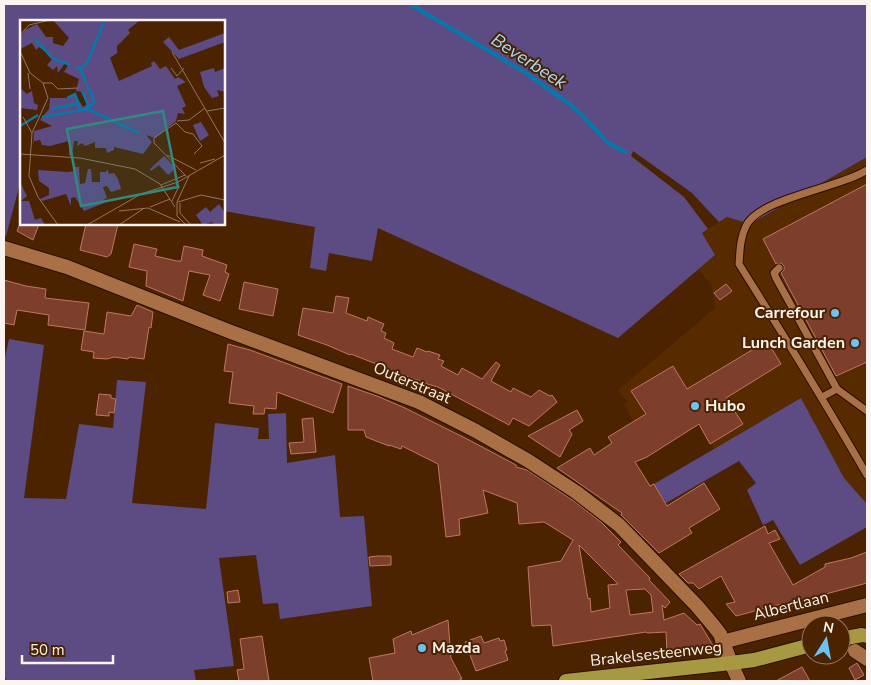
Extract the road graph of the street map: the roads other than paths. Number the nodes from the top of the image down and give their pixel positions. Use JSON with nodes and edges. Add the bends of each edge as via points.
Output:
{"nodes":[{"id":1,"x":867,"y":170,"type":"edge"},
{"id":2,"x":4,"y":248,"type":"edge"},
{"id":3,"x":778,"y":268,"type":"dead end"},
{"id":4,"x":837,"y":389,"type":"junction"},
{"id":5,"x":822,"y":397,"type":"junction"},
{"id":6,"x":867,"y":411,"type":"edge"},
{"id":7,"x":867,"y":475,"type":"edge"},
{"id":8,"x":867,"y":605,"type":"edge"},
{"id":9,"x":867,"y":636,"type":"edge"},
{"id":10,"x":851,"y":637,"type":"edge"},
{"id":11,"x":722,"y":642,"type":"junction"},
{"id":12,"x":801,"y":648,"type":"edge"},
{"id":13,"x":855,"y":651,"type":"dead end"},
{"id":14,"x":867,"y":659,"type":"edge"},
{"id":15,"x":731,"y":663,"type":"junction"},
{"id":16,"x":634,"y":678,"type":"edge"},
{"id":17,"x":566,"y":681,"type":"edge"},
{"id":18,"x":739,"y":681,"type":"edge"}],
"edges":[{"from":1,"to":5,"type":"lane","via":[[856,177],[786,199],[754,215],[746,224],[740,242],[739,264]]},
{"from":2,"to":11,"type":"street","name":"Outerstraat","via":[[66,267],[419,402],[476,431],[576,492],[619,525],[697,606],[720,634]]},
{"from":3,"to":4,"type":"lane","via":[[774,273],[776,278]]},
{"from":4,"to":5,"type":"lane"},
{"from":4,"to":6,"type":"lane"},
{"from":5,"to":7,"type":"lane"},
{"from":8,"to":11,"type":"street","name":"Albertlaan"},
{"from":9,"to":10,"type":"main road"},
{"from":11,"to":15,"type":"street","name":"Outerstraat"},
{"from":12,"to":15,"type":"main road"},
{"from":13,"to":14,"type":"street"},
{"from":15,"to":16,"type":"main road","name":"Brakelsesteenweg"},
{"from":15,"to":18,"type":"street","name":"Brakelsesteenweg"},
{"from":16,"to":17,"type":"main road","name":"Brakelsesteenweg"}]}
